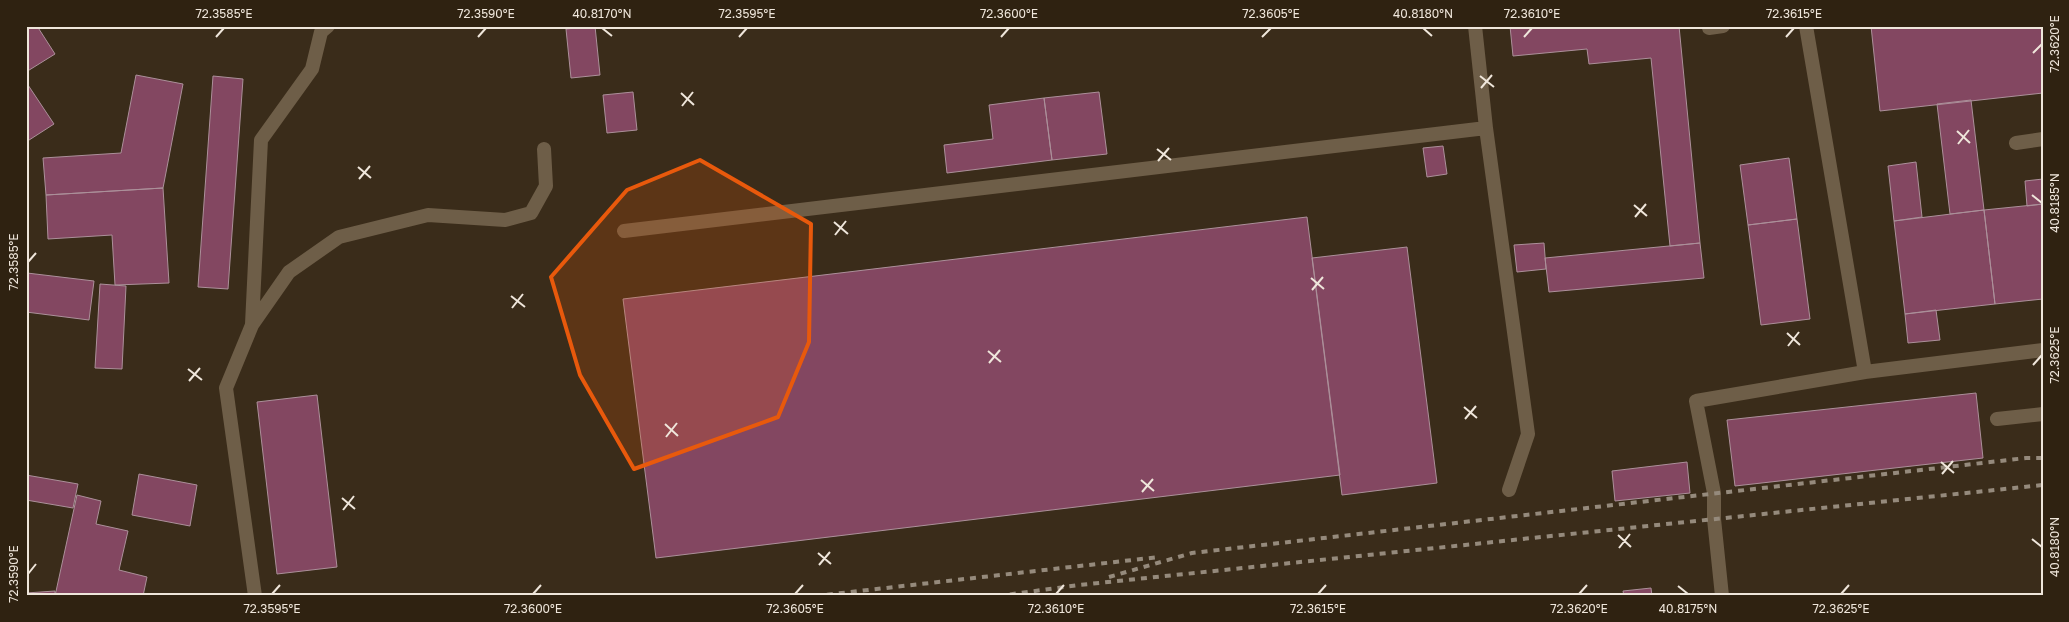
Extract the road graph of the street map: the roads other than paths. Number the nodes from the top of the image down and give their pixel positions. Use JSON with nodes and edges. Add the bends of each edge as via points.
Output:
{"nodes":[{"id":1,"x":328,"y":26,"type":"edge"},
{"id":2,"x":1475,"y":26,"type":"edge"},
{"id":3,"x":1806,"y":26,"type":"edge"},
{"id":4,"x":1486,"y":128,"type":"junction"},
{"id":5,"x":2043,"y":140,"type":"edge"},
{"id":6,"x":2016,"y":143,"type":"dead end"},
{"id":7,"x":544,"y":149,"type":"dead end"},
{"id":8,"x":624,"y":231,"type":"dead end"},
{"id":9,"x":252,"y":325,"type":"junction"},
{"id":10,"x":2043,"y":350,"type":"edge"},
{"id":11,"x":1865,"y":372,"type":"junction"},
{"id":12,"x":2043,"y":414,"type":"edge"},
{"id":13,"x":1997,"y":419,"type":"dead end"},
{"id":14,"x":1509,"y":490,"type":"dead end"},
{"id":15,"x":255,"y":596,"type":"edge"},
{"id":16,"x":1722,"y":596,"type":"edge"}],
"edges":[{"from":1,"to":9,"type":"lane","via":[[321,32],[312,69],[262,140]]},
{"from":2,"to":4,"type":"lane"},
{"from":3,"to":11,"type":"lane"},
{"from":4,"to":8,"type":"lane"},
{"from":4,"to":14,"type":"lane","via":[[1528,434]]},
{"from":5,"to":6,"type":"lane"},
{"from":7,"to":9,"type":"lane","via":[[546,186],[531,213],[504,220],[428,216],[339,237],[289,272]]},
{"from":9,"to":15,"type":"lane","via":[[226,388]]},
{"from":10,"to":11,"type":"lane"},
{"from":11,"to":16,"type":"lane","via":[[1696,401],[1714,493]]},
{"from":12,"to":13,"type":"lane"}]}
